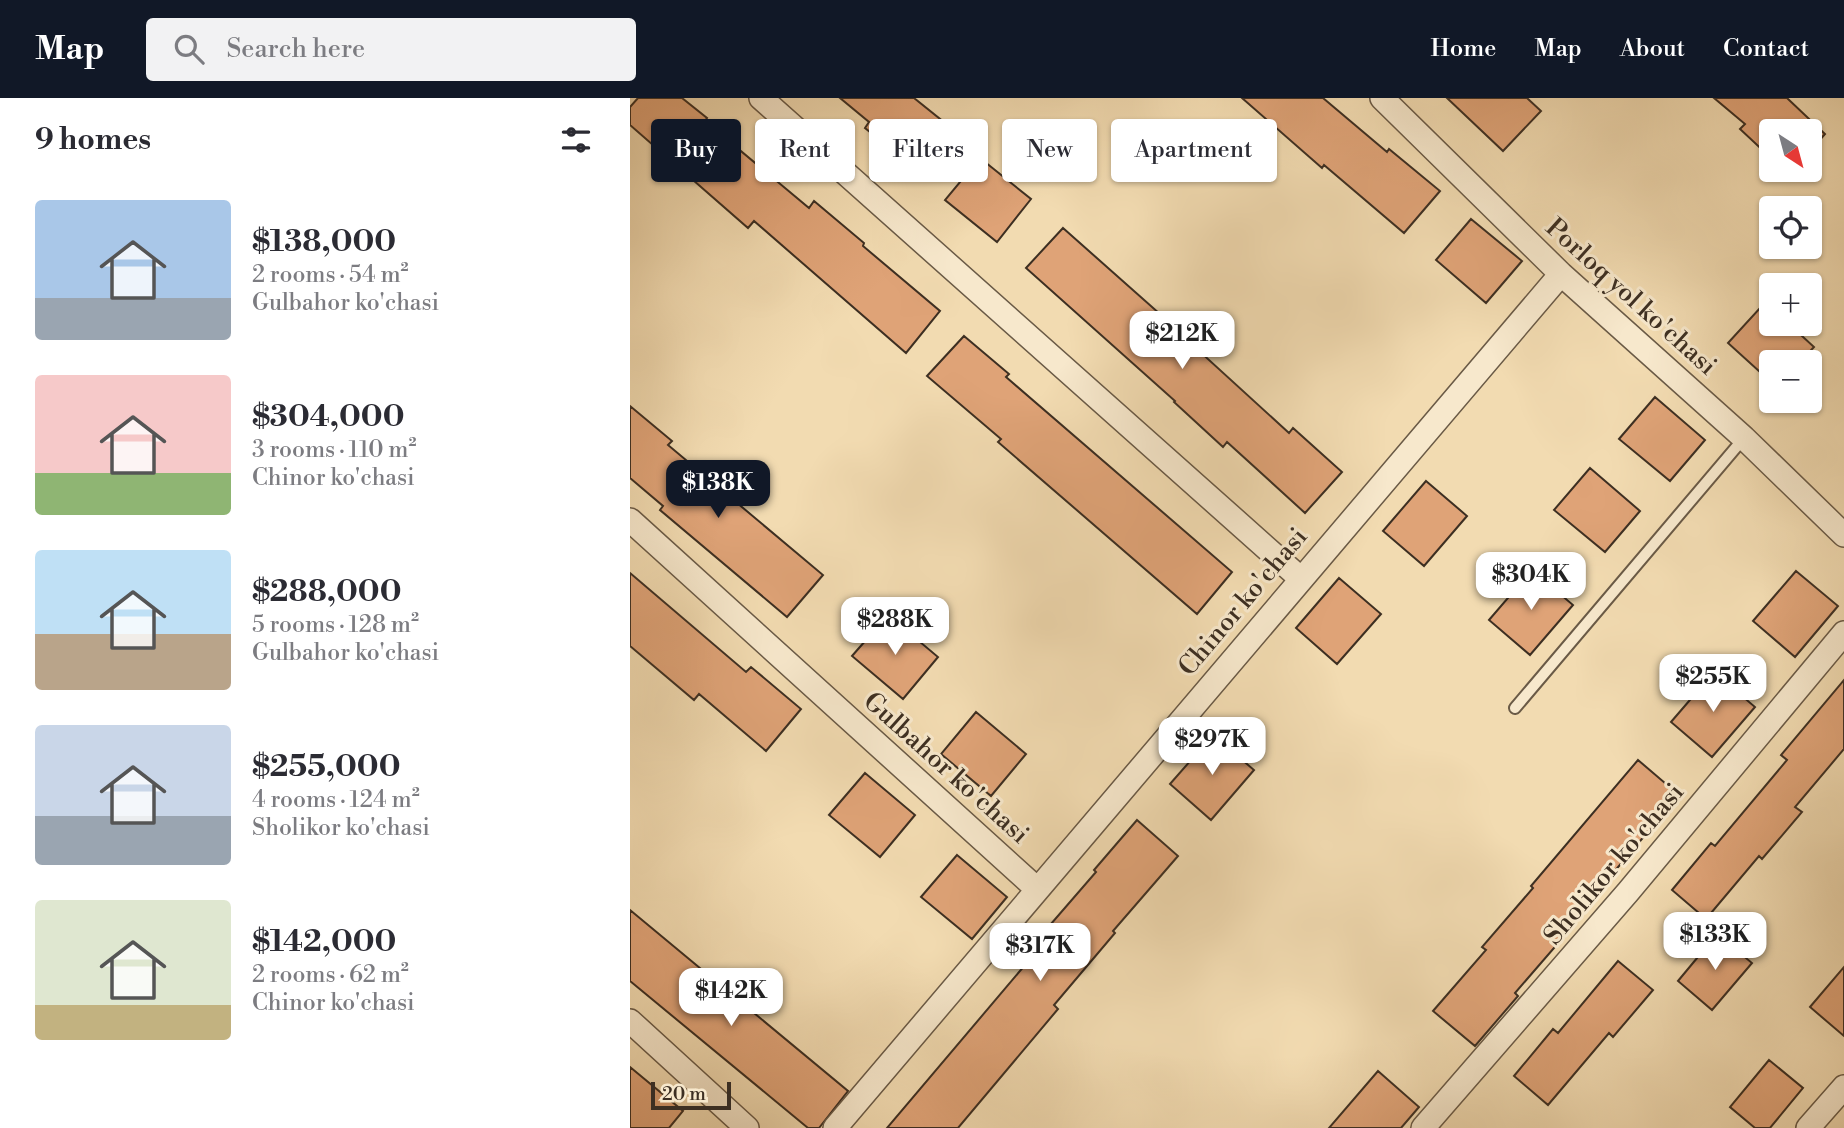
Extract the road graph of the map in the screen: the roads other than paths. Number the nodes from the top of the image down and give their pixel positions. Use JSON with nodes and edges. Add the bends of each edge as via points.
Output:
{"nodes":[{"id":1,"x":761,"y":98,"type":"edge"},
{"id":2,"x":1381,"y":98,"type":"edge"},
{"id":3,"x":1561,"y":274,"type":"junction"},
{"id":4,"x":1744,"y":438,"type":"junction"},
{"id":5,"x":630,"y":520,"type":"edge"},
{"id":6,"x":1844,"y":535,"type":"edge"},
{"id":7,"x":1300,"y":578,"type":"junction"},
{"id":8,"x":1844,"y":633,"type":"edge"},
{"id":9,"x":1515,"y":708,"type":"dead end"},
{"id":10,"x":1037,"y":889,"type":"junction"},
{"id":11,"x":630,"y":1021,"type":"edge"},
{"id":12,"x":1844,"y":1087,"type":"edge"},
{"id":13,"x":747,"y":1128,"type":"edge"},
{"id":14,"x":835,"y":1128,"type":"edge"},
{"id":15,"x":1423,"y":1128,"type":"edge"},
{"id":16,"x":1808,"y":1128,"type":"edge"}],
"edges":[{"from":1,"to":7,"type":"street"},
{"from":2,"to":3,"type":"street","name":"Porloq yol ko'chasi"},
{"from":3,"to":4,"type":"street","name":"Porloq yol ko'chasi"},
{"from":3,"to":7,"type":"street","name":"Chinor ko'chasi"},
{"from":4,"to":6,"type":"street","name":"Porloq yol ko'chasi"},
{"from":4,"to":9,"type":"lane"},
{"from":5,"to":10,"type":"street","name":"Gulbahor ko'chasi"},
{"from":7,"to":10,"type":"street","name":"Chinor ko'chasi"},
{"from":8,"to":15,"type":"street","name":"Sholikor ko'chasi"},
{"from":10,"to":14,"type":"street","name":"Chinor ko'chasi"},
{"from":11,"to":13,"type":"street"},
{"from":12,"to":16,"type":"street"}]}
